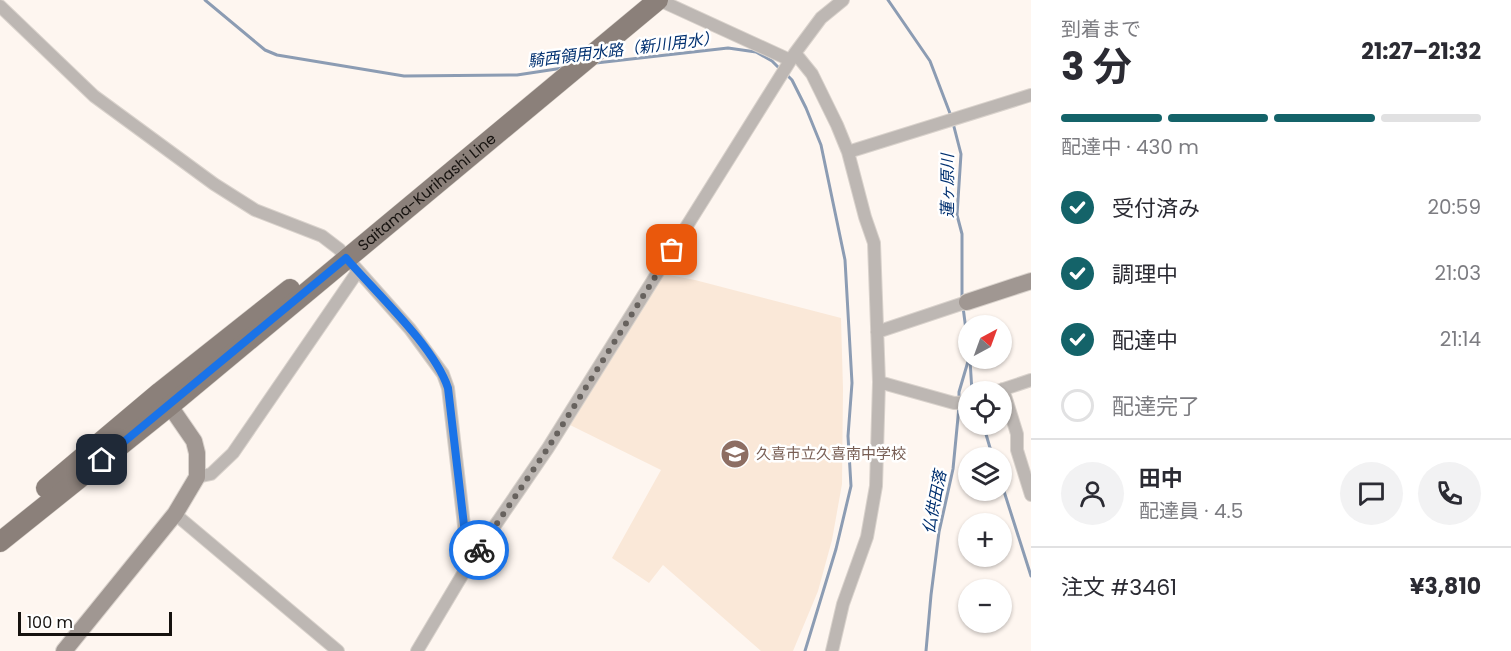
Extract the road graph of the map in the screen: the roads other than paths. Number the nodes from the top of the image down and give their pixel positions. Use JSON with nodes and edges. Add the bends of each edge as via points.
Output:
{"nodes":[{"id":1,"x":638,"y":0,"type":"edge"},
{"id":2,"x":658,"y":0,"type":"edge"},
{"id":3,"x":843,"y":0,"type":"edge"},
{"id":4,"x":0,"y":6,"type":"edge"},
{"id":5,"x":793,"y":57,"type":"junction"},
{"id":6,"x":1031,"y":95,"type":"edge"},
{"id":7,"x":848,"y":152,"type":"junction"},
{"id":8,"x":348,"y":259,"type":"junction"},
{"id":9,"x":1031,"y":281,"type":"edge"},
{"id":10,"x":967,"y":302,"type":"joint"},
{"id":11,"x":877,"y":332,"type":"junction"},
{"id":12,"x":1031,"y":380,"type":"edge"},
{"id":13,"x":879,"y":382,"type":"junction"},
{"id":14,"x":1012,"y":386,"type":"edge"},
{"id":15,"x":165,"y":398,"type":"junction"},
{"id":16,"x":958,"y":403,"type":"edge"},
{"id":17,"x":1012,"y":421,"type":"edge"},
{"id":18,"x":197,"y":477,"type":"junction"},
{"id":19,"x":1031,"y":495,"type":"edge"},
{"id":20,"x":175,"y":514,"type":"junction"},
{"id":21,"x":0,"y":527,"type":"edge"},
{"id":22,"x":0,"y":542,"type":"edge"},
{"id":23,"x":470,"y":562,"type":"junction"},
{"id":24,"x":64,"y":651,"type":"edge"},
{"id":25,"x":338,"y":651,"type":"edge"},
{"id":26,"x":417,"y":651,"type":"edge"},
{"id":27,"x":832,"y":651,"type":"edge"}],
"edges":[{"from":1,"to":8,"type":"main road","name":"Saitama-Kurihashi Line"},
{"from":2,"to":5,"type":"street"},
{"from":2,"to":8,"type":"main road","name":"Saitama-Kurihashi Line"},
{"from":3,"to":5,"type":"street","via":[[821,18]]},
{"from":4,"to":8,"type":"street","via":[[94,96],[214,184],[255,210],[322,236]]},
{"from":5,"to":7,"type":"street","via":[[812,75]]},
{"from":5,"to":23,"type":"street","via":[[548,448]]},
{"from":6,"to":7,"type":"street"},
{"from":7,"to":11,"type":"street","via":[[874,243]]},
{"from":8,"to":15,"type":"main road","name":"Saitama-Kurihashi Line"},
{"from":8,"to":18,"type":"street","via":[[233,453],[211,474]]},
{"from":8,"to":23,"type":"street","via":[[410,329],[443,374]]},
{"from":9,"to":10,"type":"street"},
{"from":10,"to":11,"type":"street"},
{"from":11,"to":13,"type":"street"},
{"from":12,"to":14,"type":"street"},
{"from":13,"to":16,"type":"street"},
{"from":13,"to":27,"type":"street","via":[[876,486],[867,537],[843,604]]},
{"from":15,"to":18,"type":"street","via":[[194,441]]},
{"from":15,"to":21,"type":"main road","name":"Saitama-Kurihashi Line"},
{"from":15,"to":22,"type":"main road","name":"Saitama-Kurihashi Line"},
{"from":17,"to":19,"type":"street"},
{"from":18,"to":20,"type":"street"},
{"from":20,"to":24,"type":"street"},
{"from":20,"to":25,"type":"street"},
{"from":23,"to":26,"type":"street"}]}
